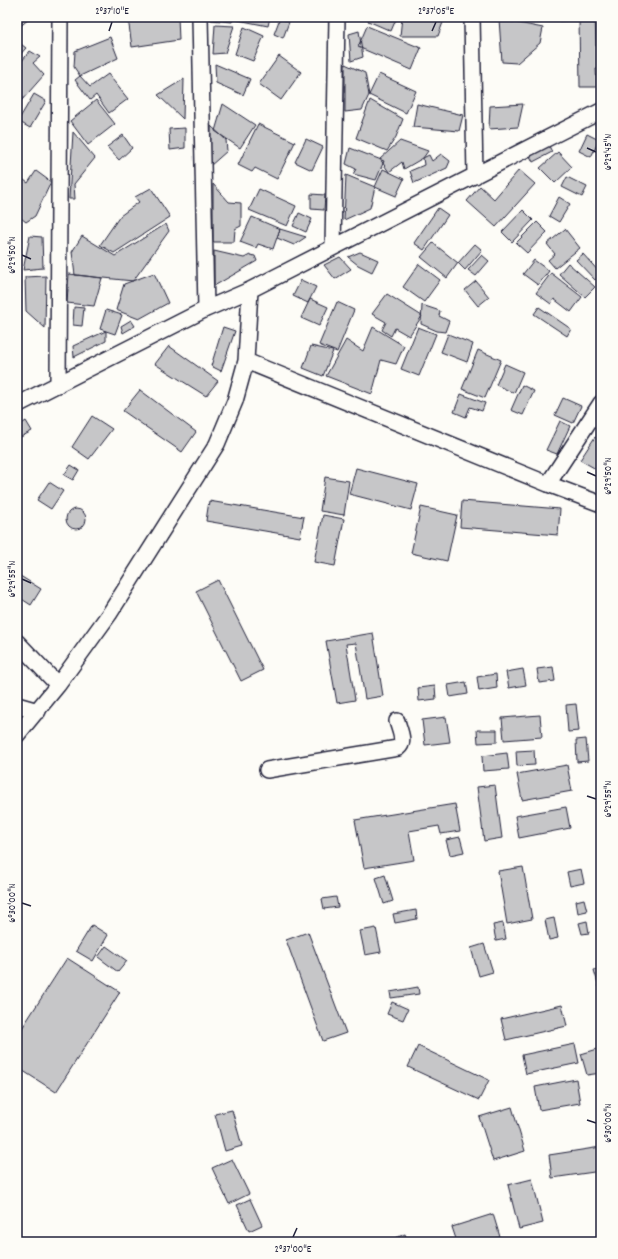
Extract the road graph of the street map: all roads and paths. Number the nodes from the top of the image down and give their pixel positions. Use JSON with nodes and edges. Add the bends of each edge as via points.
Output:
{"nodes":[{"id":1,"x":60,"y":17,"type":"edge"},
{"id":2,"x":200,"y":17,"type":"edge"},
{"id":3,"x":337,"y":17,"type":"edge"},
{"id":4,"x":472,"y":17,"type":"edge"},
{"id":5,"x":601,"y":111,"type":"edge"},
{"id":6,"x":475,"y":176,"type":"junction"},
{"id":7,"x":333,"y":247,"type":"junction"},
{"id":8,"x":250,"y":290,"type":"junction"},
{"id":9,"x":206,"y":310,"type":"junction"},
{"id":10,"x":246,"y":361,"type":"junction"},
{"id":11,"x":58,"y":385,"type":"junction"},
{"id":12,"x":601,"y":403,"type":"edge"},
{"id":13,"x":17,"y":406,"type":"edge"},
{"id":14,"x":548,"y":484,"type":"junction"},
{"id":15,"x":601,"y":504,"type":"edge"},
{"id":16,"x":17,"y":642,"type":"edge"},
{"id":17,"x":58,"y":685,"type":"junction"},
{"id":18,"x":17,"y":705,"type":"edge"},
{"id":19,"x":38,"y":711,"type":"junction"},
{"id":20,"x":397,"y":720,"type":"dead end"},
{"id":21,"x":17,"y":735,"type":"edge"},
{"id":22,"x":267,"y":770,"type":"dead end"}],
"edges":[{"from":1,"to":11,"type":"street"},
{"from":2,"to":9,"type":"street"},
{"from":3,"to":7,"type":"street"},
{"from":4,"to":6,"type":"street"},
{"from":5,"to":6,"type":"street"},
{"from":6,"to":7,"type":"street"},
{"from":7,"to":8,"type":"street"},
{"from":8,"to":9,"type":"street"},
{"from":8,"to":10,"type":"street"},
{"from":9,"to":11,"type":"street"},
{"from":10,"to":14,"type":"street"},
{"from":10,"to":17,"type":"street","via":[[235,401],[217,444],[110,613]]},
{"from":11,"to":13,"type":"street"},
{"from":12,"to":14,"type":"street"},
{"from":14,"to":15,"type":"street"},
{"from":16,"to":17,"type":"street"},
{"from":17,"to":19,"type":"street"},
{"from":18,"to":19,"type":"street"},
{"from":19,"to":21,"type":"street"},
{"from":20,"to":22,"type":"street","via":[[402,742],[402,746],[398,748]]}]}
